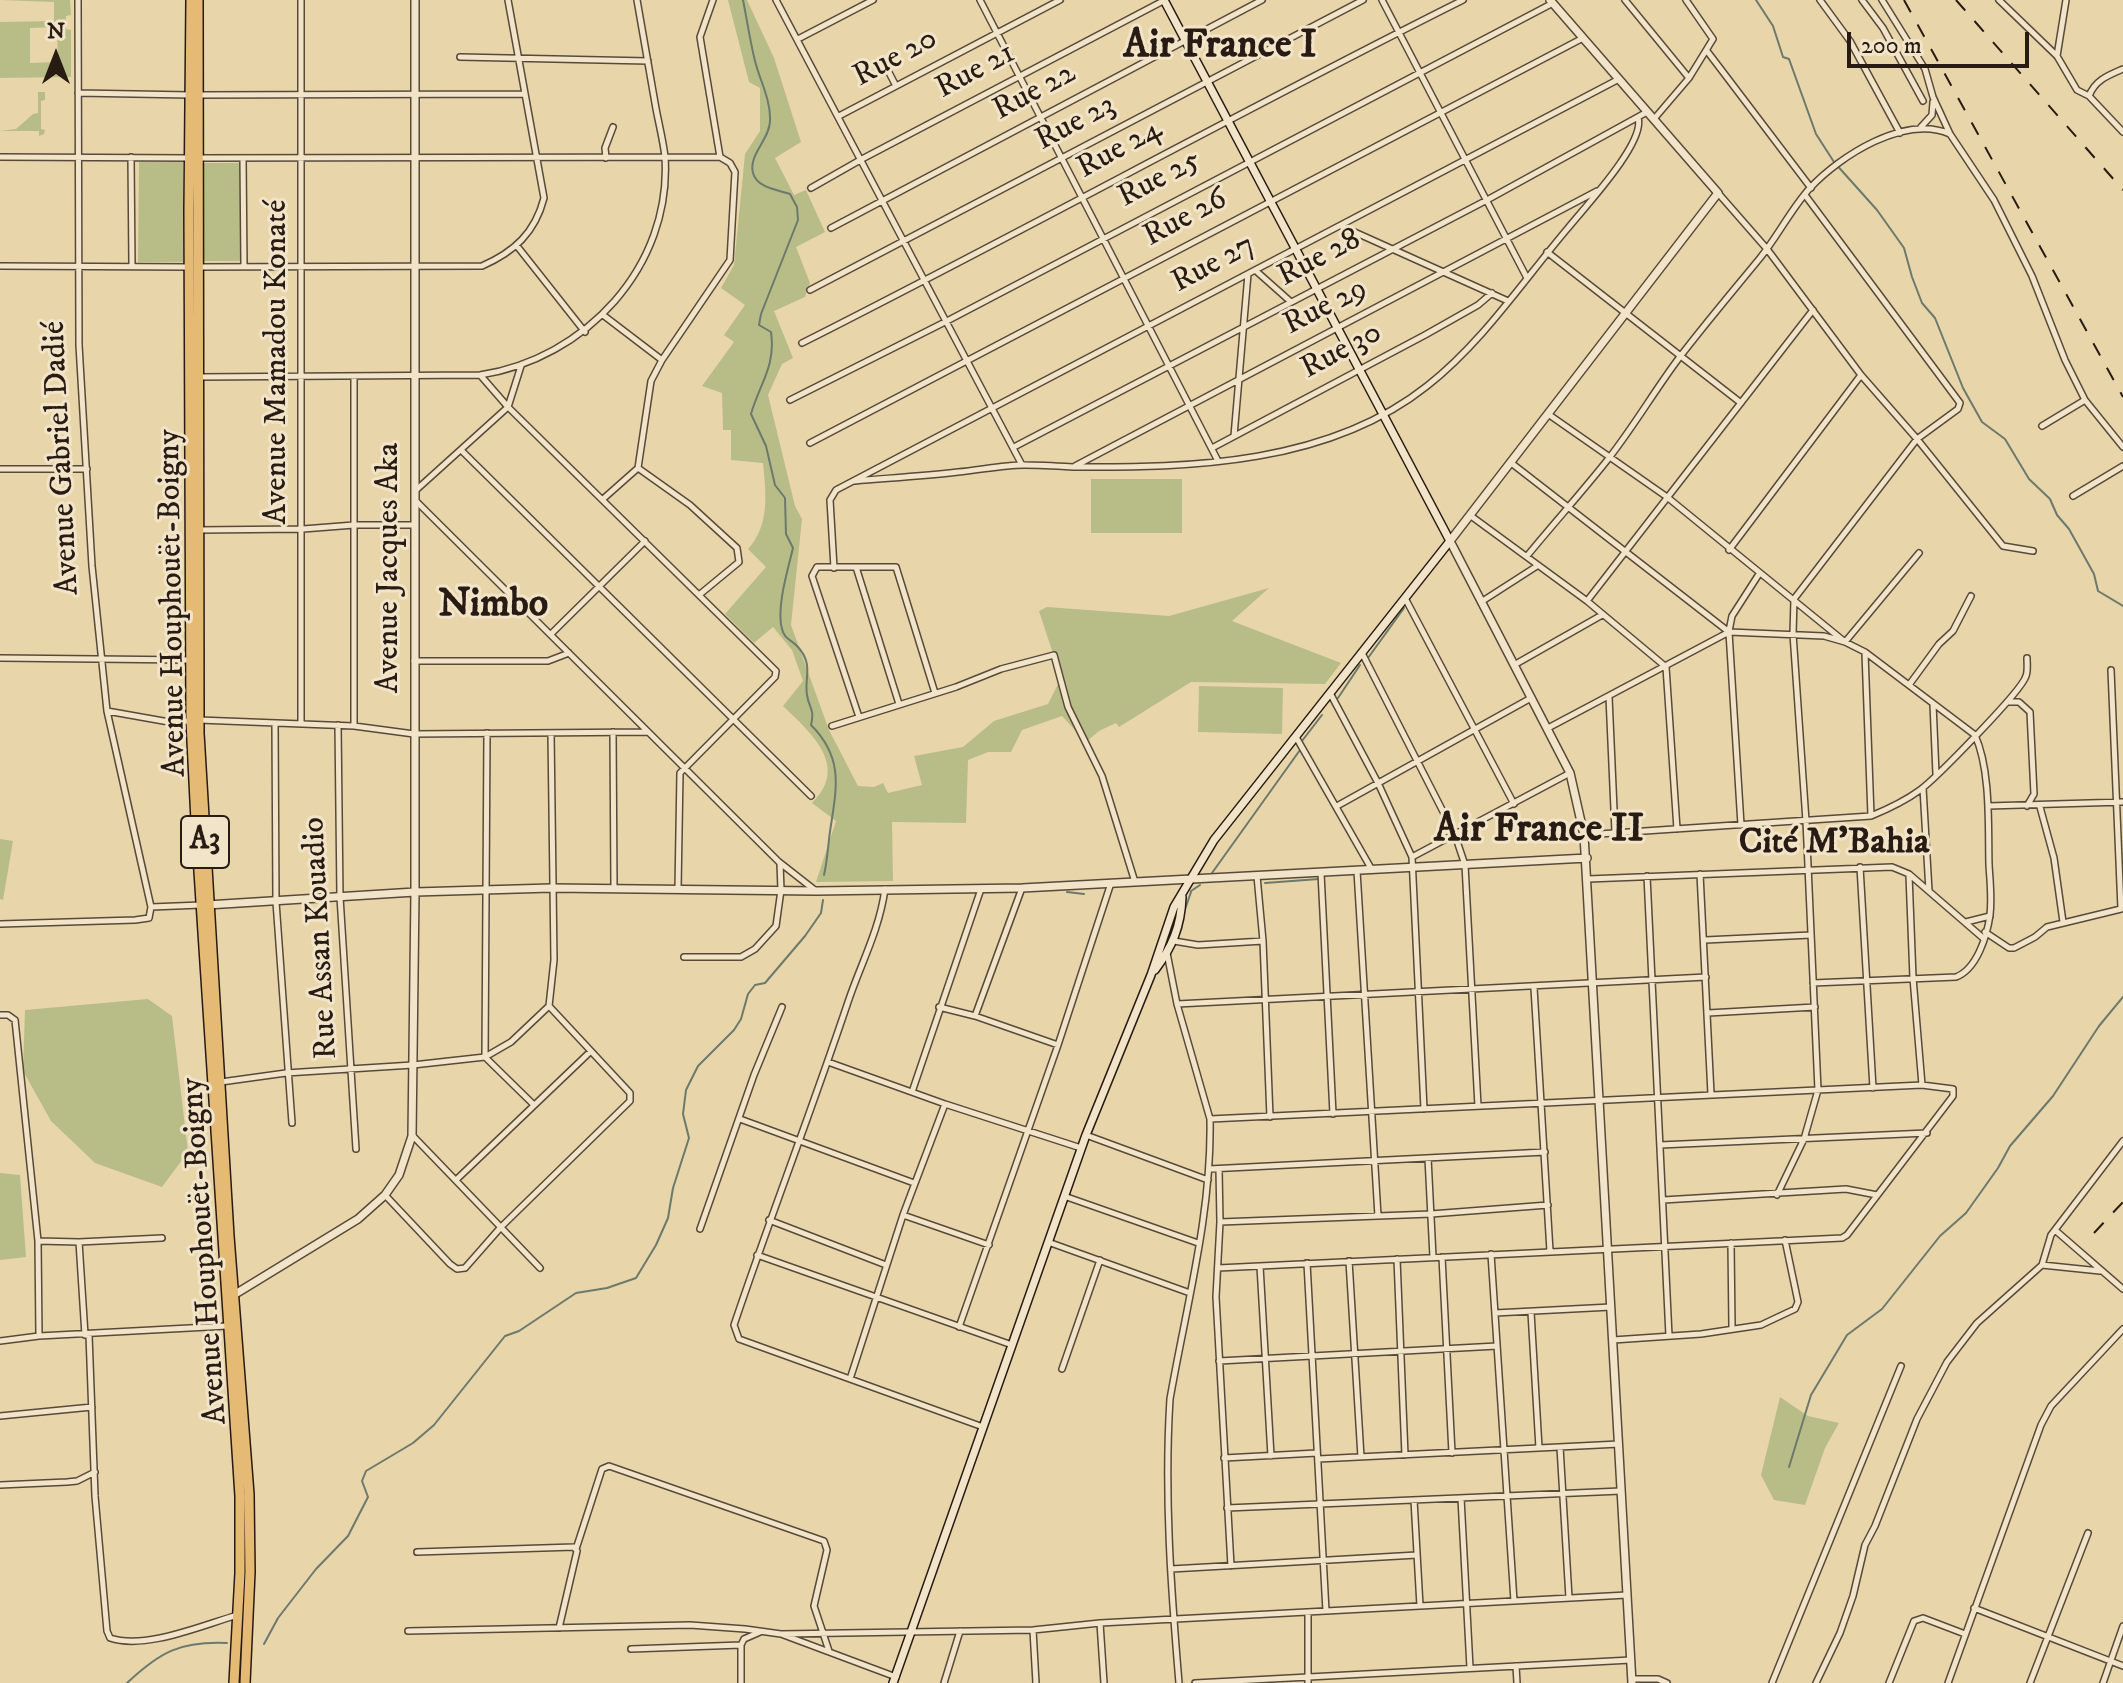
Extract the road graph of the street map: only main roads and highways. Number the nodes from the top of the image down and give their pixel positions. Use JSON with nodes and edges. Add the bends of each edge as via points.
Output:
{"nodes":[{"id":1,"x":191,"y":0,"type":"edge"},
{"id":2,"x":198,"y":0,"type":"edge"},
{"id":3,"x":195,"y":95,"type":"junction"},
{"id":4,"x":193,"y":267,"type":"junction"},
{"id":5,"x":195,"y":720,"type":"junction"},
{"id":6,"x":205,"y":905,"type":"junction"},
{"id":7,"x":230,"y":1297,"type":"junction"},
{"id":8,"x":234,"y":1683,"type":"edge"},
{"id":9,"x":245,"y":1683,"type":"edge"}],
"edges":[{"from":1,"to":3,"type":"highway","name":"Avenue Houphouët-Boigny","number":"A3"},
{"from":2,"to":3,"type":"highway","name":"Avenue Houphouët-Boigny","number":"A3"},
{"from":3,"to":4,"type":"highway","name":"Avenue Houphouët-Boigny","number":"A3"},
{"from":4,"to":5,"type":"highway","name":"Avenue Houphouët-Boigny","number":"A3"},
{"from":4,"to":5,"type":"highway","name":"Avenue Houphouët-Boigny","number":"A3","via":[[190,660]]},
{"from":5,"to":6,"type":"highway","name":"Avenue Houphouët-Boigny","number":"A3"},
{"from":6,"to":7,"type":"highway","name":"Avenue Houphouët-Boigny","number":"A3"},
{"from":6,"to":7,"type":"highway","name":"Avenue Houphouët-Boigny","number":"A3","via":[[221,1082]]},
{"from":7,"to":8,"type":"highway","name":"Avenue Houphouët-Boigny","number":"A3","via":[[227,1326],[240,1496]]},
{"from":7,"to":9,"type":"highway","name":"Avenue Houphouët-Boigny","number":"A3","via":[[249,1506]]}]}
